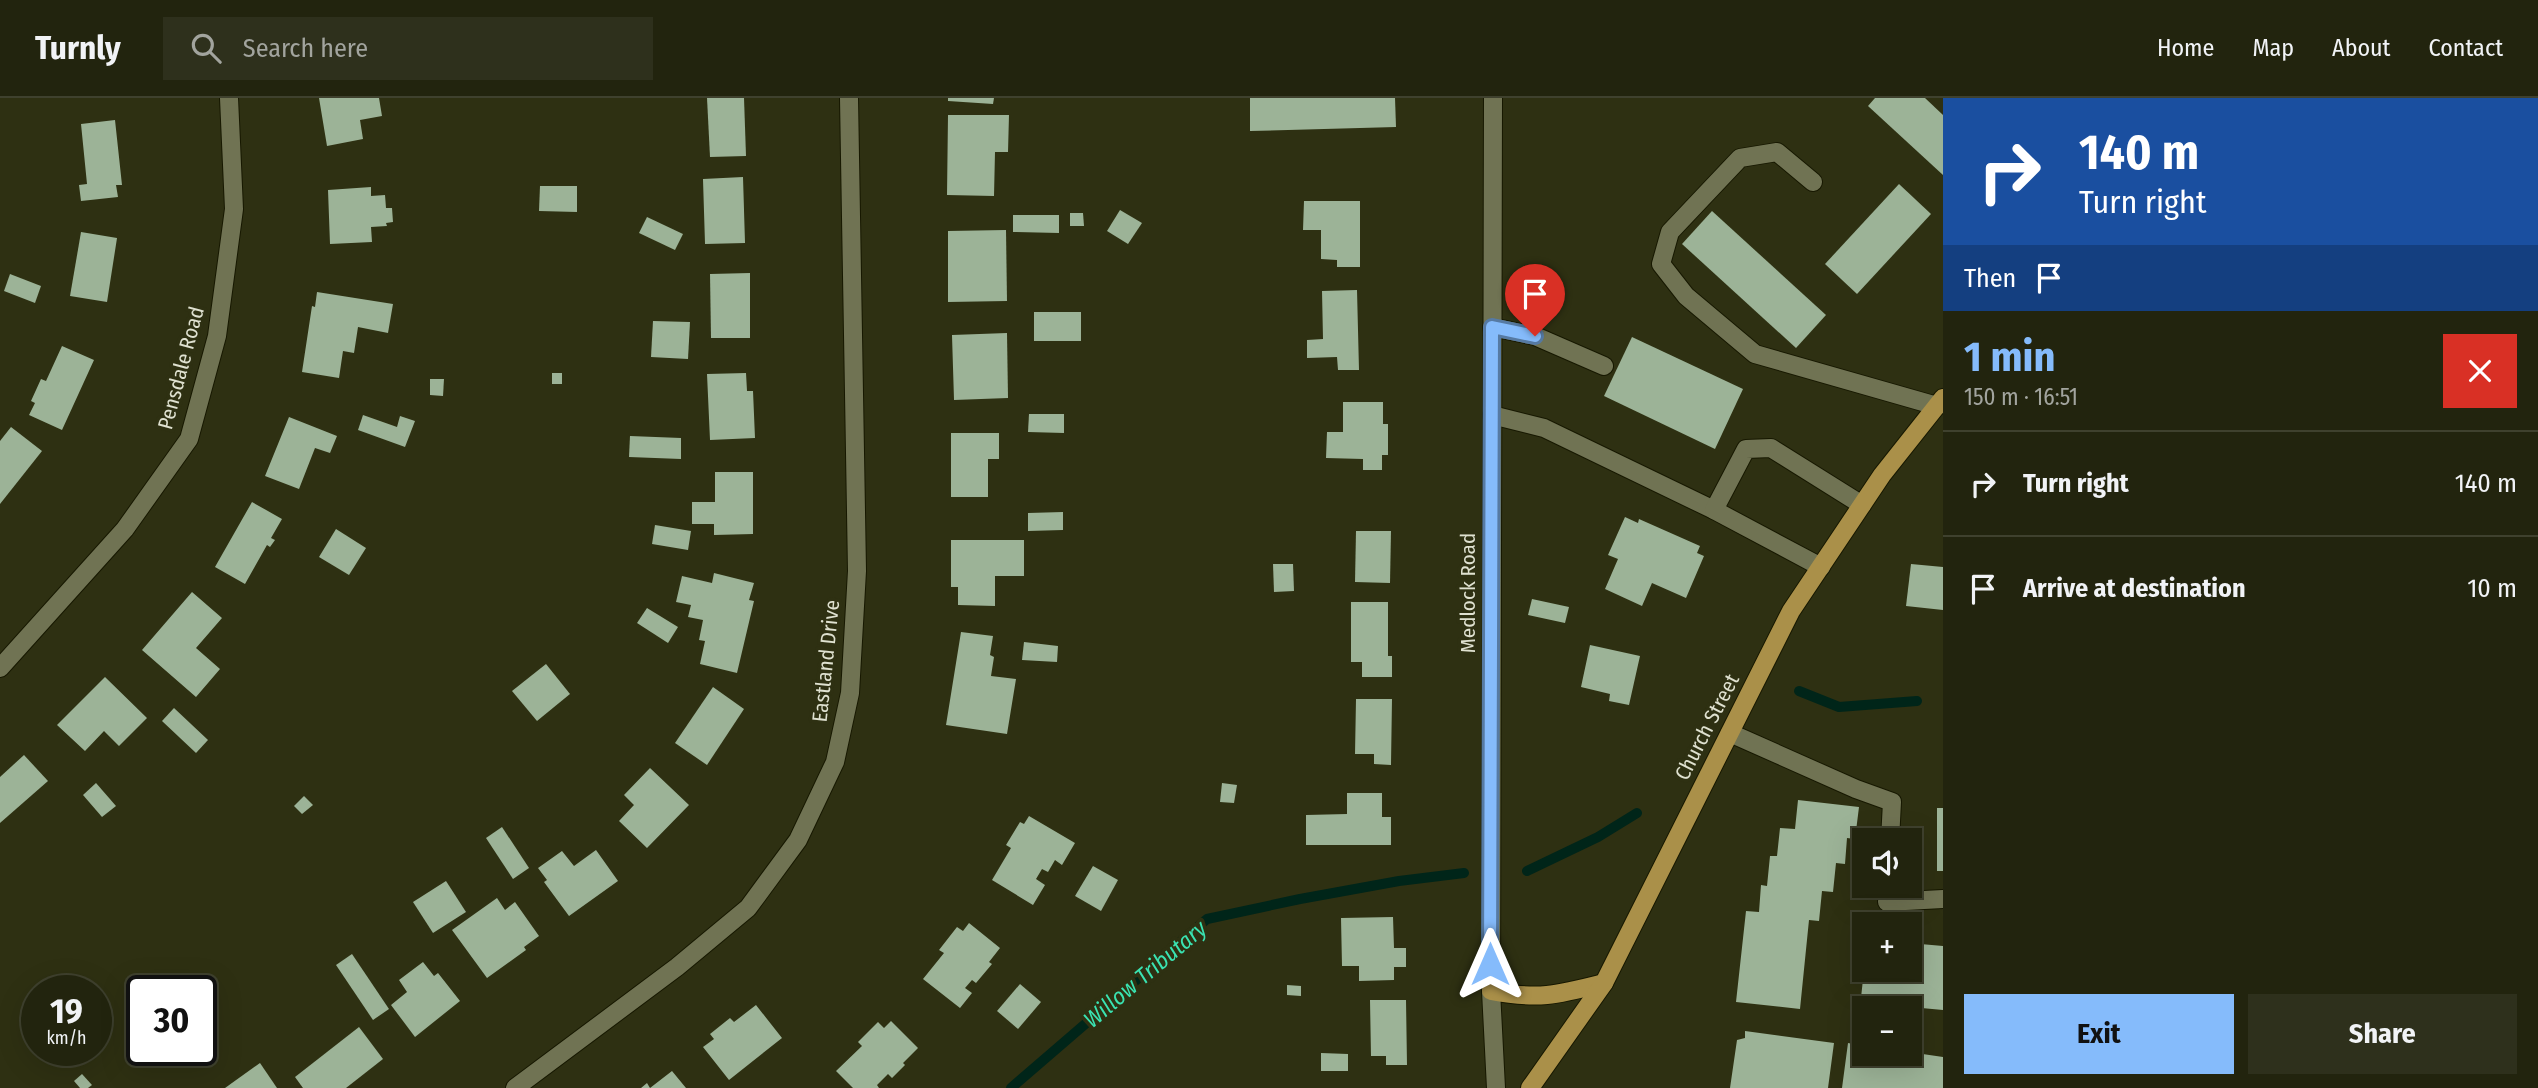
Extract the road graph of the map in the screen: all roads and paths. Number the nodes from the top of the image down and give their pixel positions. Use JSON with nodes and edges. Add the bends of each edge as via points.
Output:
{"nodes":[{"id":1,"x":229,"y":98,"type":"edge"},
{"id":2,"x":849,"y":98,"type":"edge"},
{"id":3,"x":1493,"y":98,"type":"edge"},
{"id":4,"x":1813,"y":182,"type":"dead end"},
{"id":5,"x":1492,"y":327,"type":"junction"},
{"id":6,"x":1604,"y":366,"type":"dead end"},
{"id":7,"x":1940,"y":402,"type":"edge"},
{"id":8,"x":1492,"y":415,"type":"junction"},
{"id":9,"x":1862,"y":505,"type":"junction"},
{"id":10,"x":1714,"y":510,"type":"junction"},
{"id":11,"x":1821,"y":567,"type":"junction"},
{"id":12,"x":0,"y":668,"type":"edge"},
{"id":13,"x":1730,"y":733,"type":"junction"},
{"id":14,"x":1891,"y":828,"type":"edge"},
{"id":15,"x":1887,"y":898,"type":"edge"},
{"id":16,"x":1943,"y":899,"type":"edge"},
{"id":17,"x":1604,"y":983,"type":"junction"},
{"id":18,"x":1491,"y":991,"type":"junction"},
{"id":19,"x":515,"y":1088,"type":"edge"},
{"id":20,"x":1496,"y":1088,"type":"edge"},
{"id":21,"x":1530,"y":1088,"type":"edge"}],
"edges":[{"from":1,"to":12,"type":"street","name":"Pensdale Road","via":[[234,209],[218,336],[188,439],[125,529]]},
{"from":2,"to":19,"type":"street","name":"Eastland Drive","via":[[858,571],[850,693],[835,762],[798,840],[748,908]]},
{"from":3,"to":5,"type":"street","name":"Medlock Road"},
{"from":4,"to":7,"type":"street","via":[[1777,152],[1740,159],[1670,232],[1661,264],[1686,296],[1755,354]]},
{"from":5,"to":6,"type":"street","via":[[1535,336]]},
{"from":5,"to":8,"type":"street","name":"Medlock Road"},
{"from":7,"to":9,"type":"main road","name":"Church Street"},
{"from":8,"to":10,"type":"street","via":[[1545,428]]},
{"from":8,"to":18,"type":"street","name":"Medlock Road"},
{"from":9,"to":10,"type":"street","via":[[1771,448],[1746,449]]},
{"from":9,"to":11,"type":"main road","name":"Church Street"},
{"from":10,"to":11,"type":"street"},
{"from":11,"to":13,"type":"main road","name":"Church Street","via":[[1791,611]]},
{"from":13,"to":14,"type":"street","via":[[1892,802]]},
{"from":13,"to":17,"type":"main road","name":"Church Street"},
{"from":15,"to":16,"type":"street","via":[[1887,902]]},
{"from":17,"to":18,"type":"main road","via":[[1553,996]]},
{"from":17,"to":21,"type":"main road","name":"Church Street"},
{"from":18,"to":20,"type":"street","name":"Medlock Road"}]}
